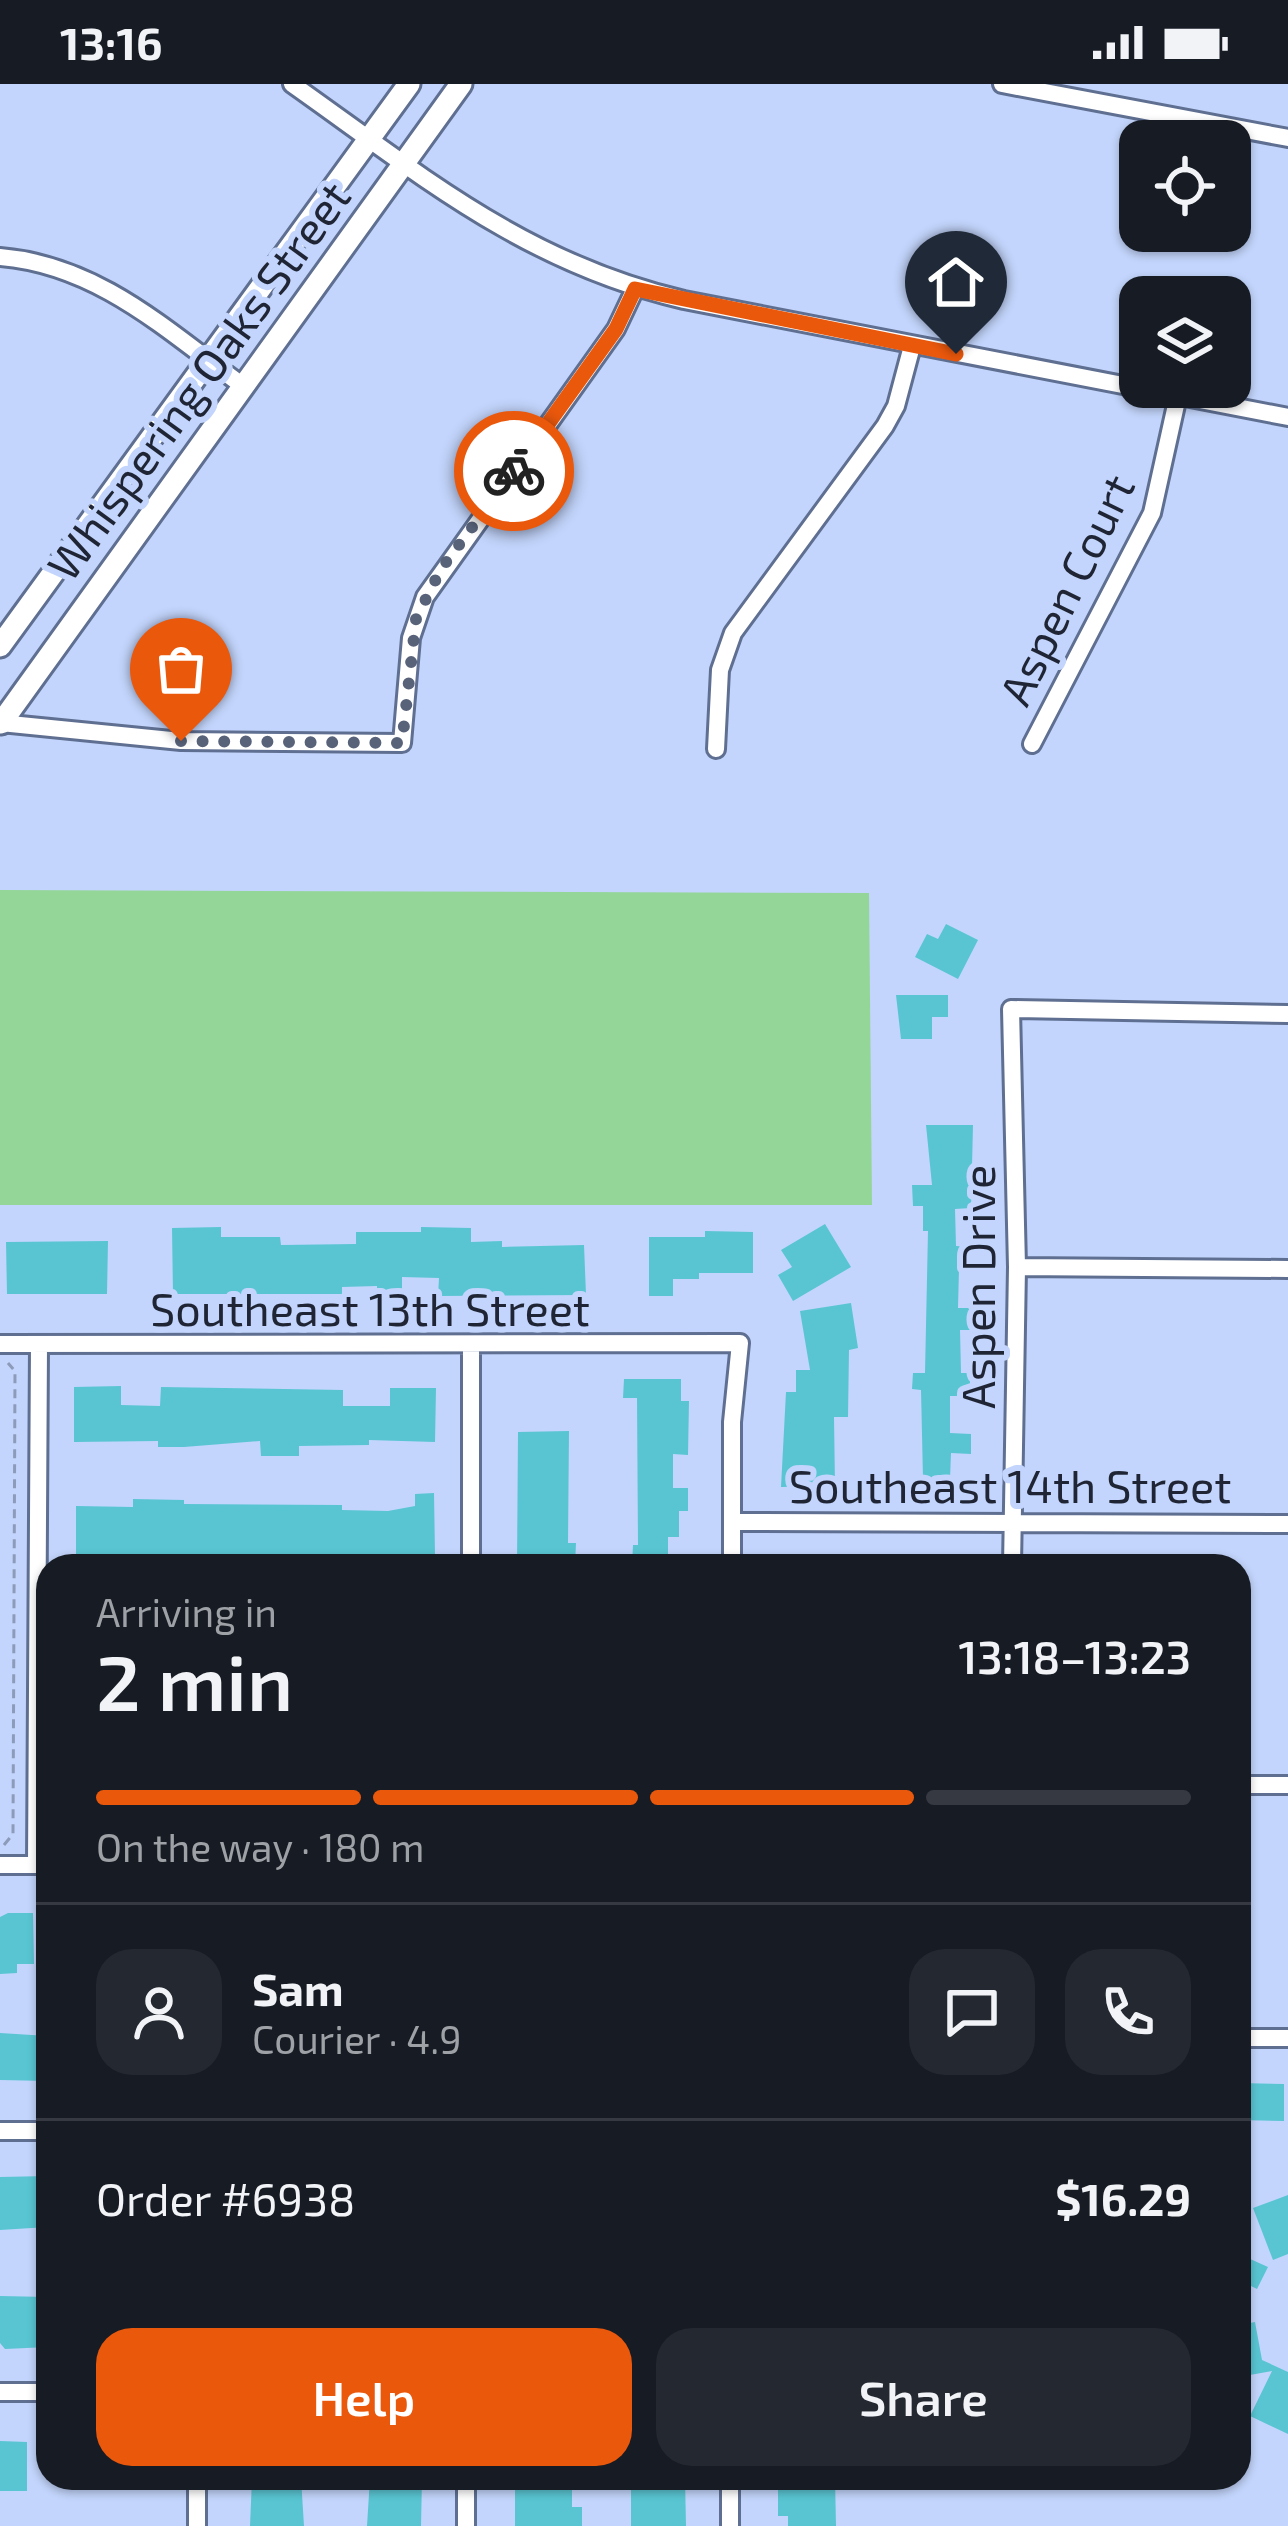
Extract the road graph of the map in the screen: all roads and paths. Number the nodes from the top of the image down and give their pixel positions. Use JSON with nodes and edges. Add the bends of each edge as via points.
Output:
{"nodes":[{"id":1,"x":292,"y":84,"type":"edge"},
{"id":2,"x":409,"y":84,"type":"edge"},
{"id":3,"x":461,"y":84,"type":"edge"},
{"id":4,"x":1002,"y":84,"type":"edge"},
{"id":5,"x":369,"y":138,"type":"junction"},
{"id":6,"x":1288,"y":138,"type":"edge"},
{"id":7,"x":404,"y":164,"type":"junction"},
{"id":8,"x":0,"y":257,"type":"edge"},
{"id":9,"x":635,"y":289,"type":"junction"},
{"id":10,"x":912,"y":346,"type":"junction"},
{"id":11,"x":207,"y":360,"type":"junction"},
{"id":12,"x":1119,"y":385,"type":"edge"},
{"id":13,"x":243,"y":386,"type":"junction"},
{"id":14,"x":1175,"y":408,"type":"edge"},
{"id":15,"x":1241,"y":408,"type":"edge"},
{"id":16,"x":1288,"y":417,"type":"edge"},
{"id":17,"x":0,"y":646,"type":"edge"},
{"id":18,"x":1,"y":723,"type":"edge"},
{"id":19,"x":1032,"y":744,"type":"dead end"},
{"id":20,"x":716,"y":749,"type":"dead end"},
{"id":21,"x":1288,"y":1014,"type":"edge"},
{"id":22,"x":1016,"y":1267,"type":"junction"},
{"id":23,"x":1288,"y":1269,"type":"edge"},
{"id":24,"x":0,"y":1344,"type":"edge"},
{"id":25,"x":39,"y":1345,"type":"junction"},
{"id":26,"x":471,"y":1346,"type":"junction"},
{"id":27,"x":0,"y":1363,"type":"edge"},
{"id":28,"x":732,"y":1522,"type":"junction"},
{"id":29,"x":1288,"y":1523,"type":"edge"},
{"id":30,"x":1012,"y":1524,"type":"junction"},
{"id":31,"x":42,"y":1554,"type":"edge"},
{"id":32,"x":471,"y":1554,"type":"edge"},
{"id":33,"x":732,"y":1554,"type":"edge"},
{"id":34,"x":1012,"y":1554,"type":"edge"},
{"id":35,"x":1251,"y":1785,"type":"edge"},
{"id":36,"x":1288,"y":1785,"type":"edge"},
{"id":37,"x":0,"y":1847,"type":"edge"},
{"id":38,"x":0,"y":1865,"type":"edge"},
{"id":39,"x":36,"y":1865,"type":"edge"},
{"id":40,"x":1251,"y":2038,"type":"edge"},
{"id":41,"x":1288,"y":2038,"type":"edge"},
{"id":42,"x":0,"y":2131,"type":"edge"},
{"id":43,"x":36,"y":2131,"type":"edge"},
{"id":44,"x":0,"y":2392,"type":"edge"},
{"id":45,"x":36,"y":2392,"type":"edge"},
{"id":46,"x":197,"y":2490,"type":"edge"},
{"id":47,"x":466,"y":2490,"type":"edge"},
{"id":48,"x":730,"y":2490,"type":"edge"},
{"id":49,"x":197,"y":2526,"type":"edge"},
{"id":50,"x":466,"y":2526,"type":"edge"},
{"id":51,"x":730,"y":2526,"type":"edge"}],
"edges":[{"from":1,"to":5,"type":"street"},
{"from":2,"to":5,"type":"street","name":"Whispering Oaks Street"},
{"from":3,"to":7,"type":"street","name":"Whispering Oaks Street"},
{"from":4,"to":6,"type":"street"},
{"from":5,"to":7,"type":"street"},
{"from":5,"to":11,"type":"street","name":"Whispering Oaks Street"},
{"from":7,"to":9,"type":"street","via":[[516,239]]},
{"from":7,"to":13,"type":"street","name":"Whispering Oaks Street"},
{"from":8,"to":11,"type":"street","via":[[94,280]]},
{"from":9,"to":10,"type":"street"},
{"from":9,"to":18,"type":"street","via":[[616,329],[425,597],[411,638],[402,743],[181,741]]},
{"from":10,"to":12,"type":"street"},
{"from":10,"to":20,"type":"street","via":[[885,426],[733,633],[720,670]]},
{"from":11,"to":13,"type":"street"},
{"from":11,"to":17,"type":"street","name":"Whispering Oaks Street"},
{"from":13,"to":18,"type":"street","name":"Whispering Oaks Street"},
{"from":14,"to":19,"type":"street","name":"Aspen Court","via":[[1152,513]]},
{"from":15,"to":16,"type":"street"},
{"from":21,"to":22,"type":"street","name":"Aspen Drive","via":[[1011,1009]]},
{"from":22,"to":23,"type":"street"},
{"from":22,"to":30,"type":"street","name":"Aspen Drive"},
{"from":24,"to":25,"type":"street","name":"Southeast 13th Street"},
{"from":25,"to":26,"type":"street","name":"Southeast 13th Street"},
{"from":25,"to":31,"type":"street"},
{"from":26,"to":28,"type":"street","name":"Southeast 13th Street","via":[[740,1343]]},
{"from":26,"to":32,"type":"street"},
{"from":27,"to":37,"type":"path","via":[[14,1371],[14,1834]]},
{"from":28,"to":30,"type":"street","name":"Southeast 14th Street"},
{"from":28,"to":33,"type":"street"},
{"from":29,"to":30,"type":"street","name":"Southeast 14th Street"},
{"from":30,"to":34,"type":"street","name":"Aspen Drive"},
{"from":35,"to":36,"type":"street"},
{"from":38,"to":39,"type":"street"},
{"from":40,"to":41,"type":"street"},
{"from":42,"to":43,"type":"street"},
{"from":44,"to":45,"type":"street"},
{"from":46,"to":49,"type":"street"},
{"from":47,"to":50,"type":"street"},
{"from":48,"to":51,"type":"street"}]}
